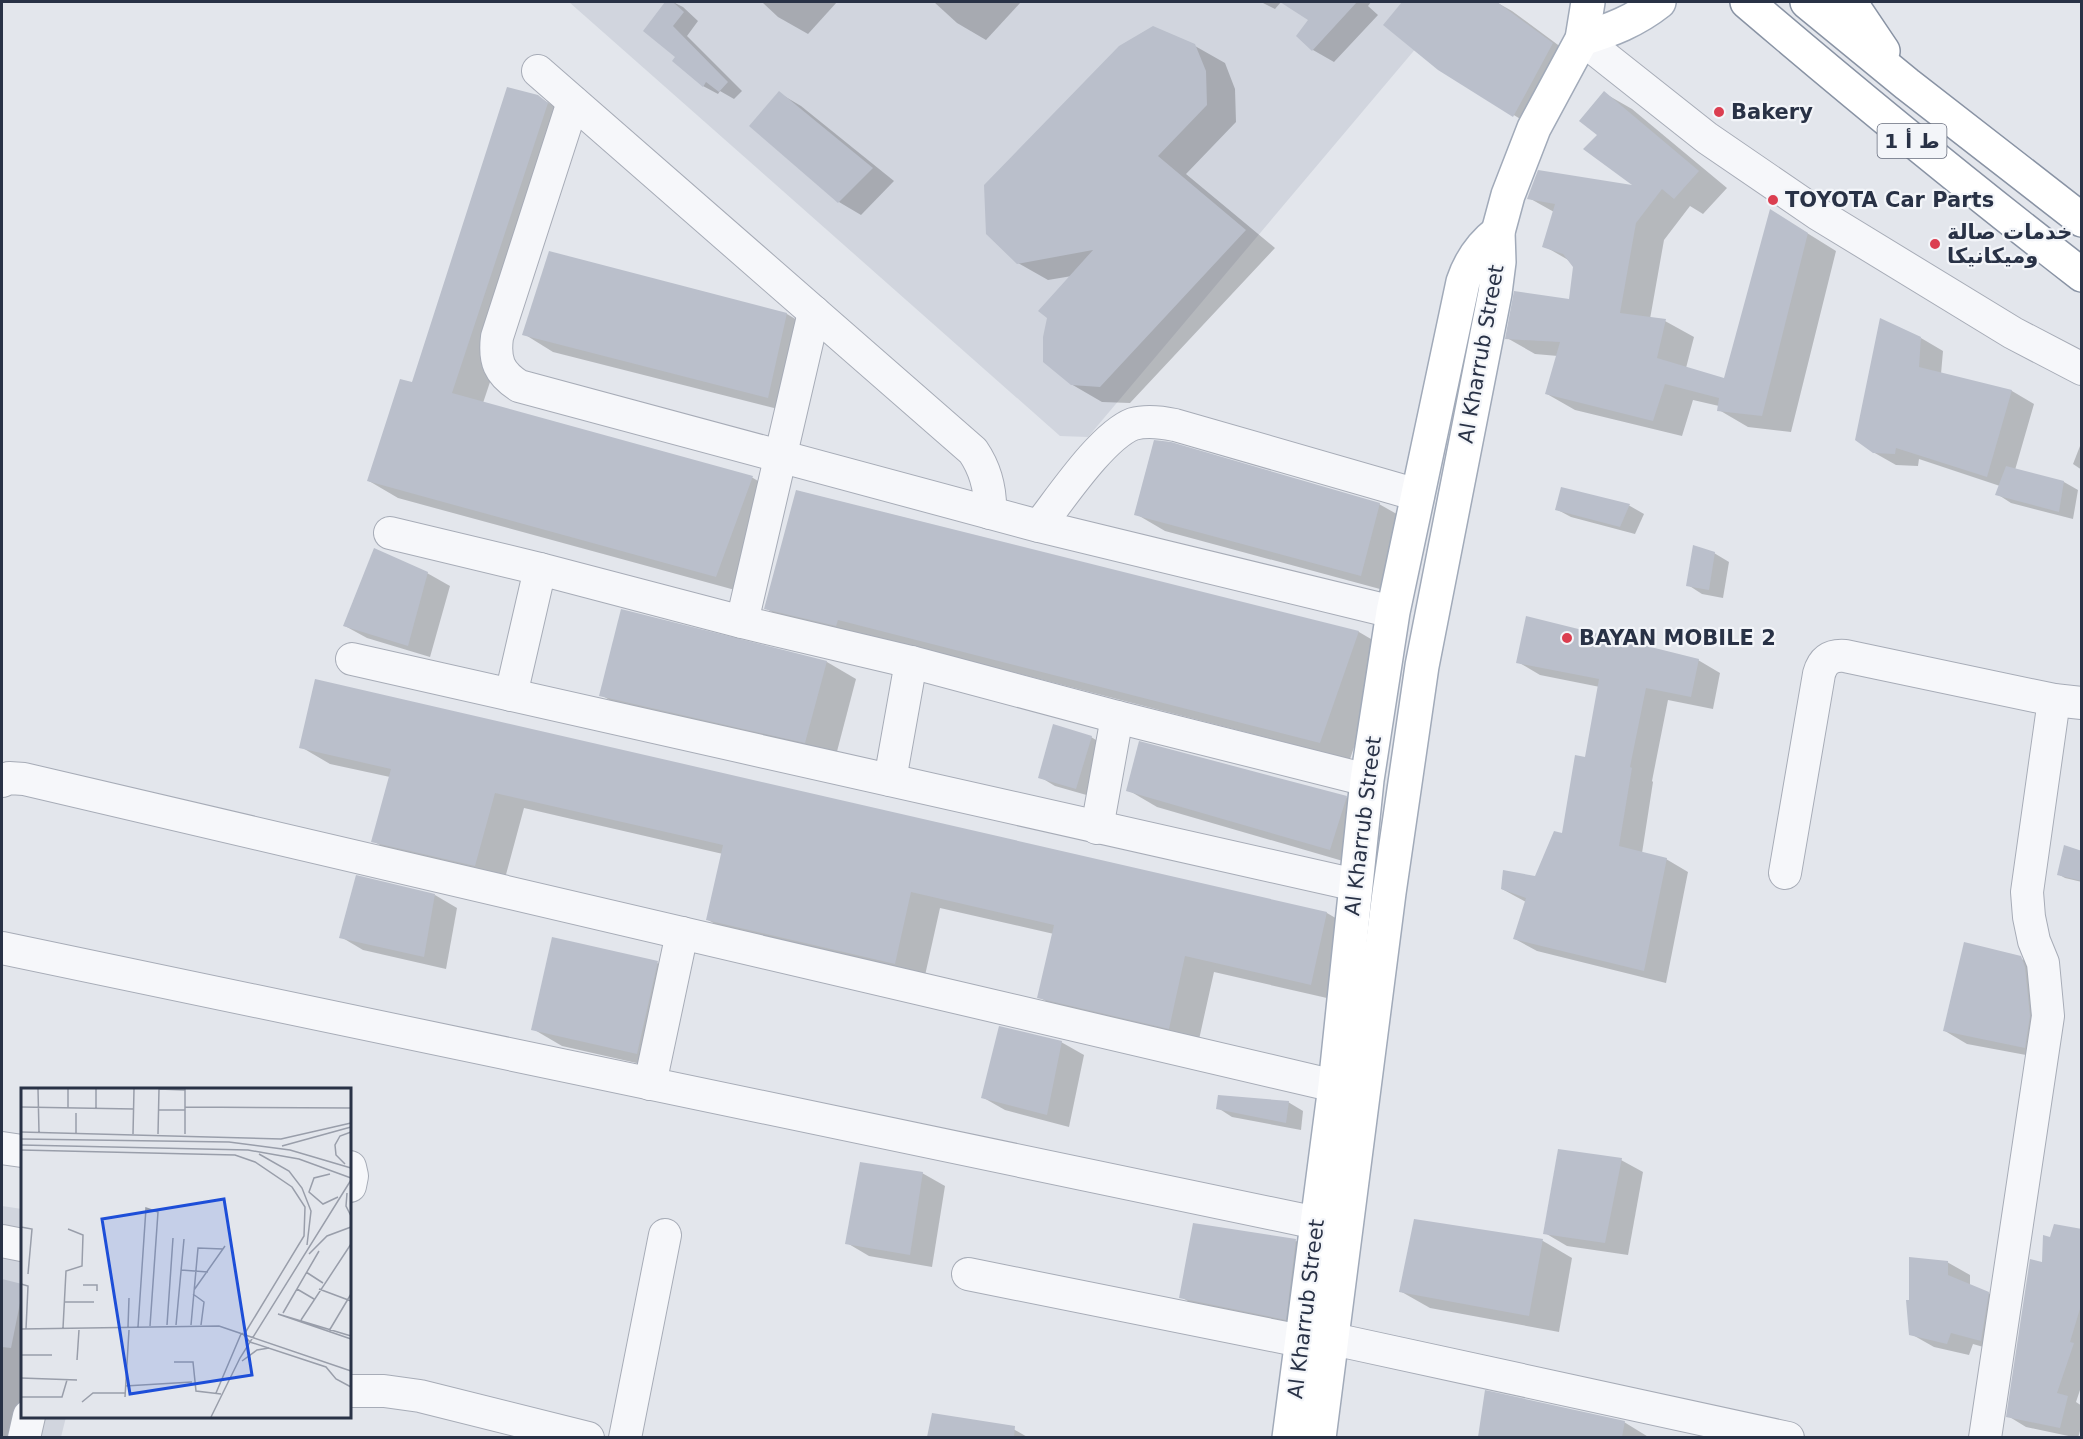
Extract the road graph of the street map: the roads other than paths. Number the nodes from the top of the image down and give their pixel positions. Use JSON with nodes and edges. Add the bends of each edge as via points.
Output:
{"nodes":[{"id":1,"x":1588,"y":2,"type":"edge"},
{"id":2,"x":1659,"y":2,"type":"edge"},
{"id":3,"x":1746,"y":2,"type":"edge"},
{"id":4,"x":1807,"y":2,"type":"edge"},
{"id":5,"x":1850,"y":2,"type":"edge"},
{"id":6,"x":1582,"y":39,"type":"junction"},
{"id":7,"x":538,"y":71,"type":"dead end"},
{"id":8,"x":1907,"y":84,"type":"junction"},
{"id":9,"x":573,"y":102,"type":"junction"},
{"id":10,"x":2082,"y":220,"type":"edge"},
{"id":11,"x":1498,"y":232,"type":"junction"},
{"id":12,"x":2082,"y":274,"type":"edge"},
{"id":13,"x":814,"y":312,"type":"junction"},
{"id":14,"x":2082,"y":369,"type":"edge"},
{"id":15,"x":780,"y":456,"type":"junction"},
{"id":16,"x":1418,"y":495,"type":"junction"},
{"id":17,"x":990,"y":513,"type":"junction"},
{"id":18,"x":1039,"y":526,"type":"junction"},
{"id":19,"x":390,"y":533,"type":"dead end"},
{"id":20,"x":540,"y":569,"type":"junction"},
{"id":21,"x":1393,"y":612,"type":"junction"},
{"id":22,"x":742,"y":622,"type":"junction"},
{"id":23,"x":1386,"y":658,"type":"junction"},
{"id":24,"x":352,"y":659,"type":"dead end"},
{"id":25,"x":911,"y":662,"type":"junction"},
{"id":26,"x":1422,"y":666,"type":"junction"},
{"id":27,"x":511,"y":695,"type":"junction"},
{"id":28,"x":2068,"y":701,"type":"edge"},
{"id":29,"x":1117,"y":717,"type":"junction"},
{"id":30,"x":890,"y":780,"type":"junction"},
{"id":31,"x":1367,"y":780,"type":"junction"},
{"id":32,"x":2,"y":781,"type":"edge"},
{"id":33,"x":1097,"y":828,"type":"junction"},
{"id":34,"x":1785,"y":873,"type":"dead end"},
{"id":35,"x":1356,"y":885,"type":"junction"},
{"id":36,"x":682,"y":933,"type":"junction"},
{"id":37,"x":2,"y":948,"type":"edge"},
{"id":38,"x":650,"y":1084,"type":"junction"},
{"id":39,"x":1335,"y":1086,"type":"junction"},
{"id":40,"x":2,"y":1148,"type":"edge"},
{"id":41,"x":21,"y":1151,"type":"edge"},
{"id":42,"x":1317,"y":1223,"type":"junction"},
{"id":43,"x":665,"y":1235,"type":"dead end"},
{"id":44,"x":2,"y":1241,"type":"edge"},
{"id":45,"x":21,"y":1245,"type":"edge"},
{"id":46,"x":968,"y":1274,"type":"dead end"},
{"id":47,"x":1317,"y":1340,"type":"junction"},
{"id":48,"x":351,"y":1391,"type":"edge"},
{"id":49,"x":28,"y":1418,"type":"edge"},
{"id":50,"x":24,"y":1437,"type":"edge"},
{"id":51,"x":588,"y":1437,"type":"edge"},
{"id":52,"x":625,"y":1437,"type":"edge"},
{"id":53,"x":1289,"y":1437,"type":"edge"},
{"id":54,"x":1319,"y":1437,"type":"edge"},
{"id":55,"x":1788,"y":1437,"type":"edge"},
{"id":56,"x":1985,"y":1437,"type":"edge"}],
"edges":[{"from":1,"to":6,"type":"main road","name":"Al Kharrub Street"},
{"from":2,"to":6,"type":"main road","via":[[1632,21]]},
{"from":3,"to":12,"type":"main road","number":"ط أ 1","via":[[1985,200]]},
{"from":4,"to":8,"type":"main road","number":"ط أ 1"},
{"from":5,"to":8,"type":"main road"},
{"from":6,"to":11,"type":"main road","name":"Al Kharrub Street","via":[[1534,128]]},
{"from":6,"to":14,"type":"street","via":[[1707,138],[1818,214],[2013,333]]},
{"from":7,"to":9,"type":"street"},
{"from":8,"to":10,"type":"main road","number":"ط أ 1"},
{"from":9,"to":13,"type":"street"},
{"from":9,"to":15,"type":"street","via":[[497,337],[499,366],[519,386]]},
{"from":11,"to":16,"type":"main road","name":"Al Kharrub Street","via":[[1477,253],[1463,282]]},
{"from":11,"to":26,"type":"main road","name":"Al Kharrub Street","via":[[1495,293]]},
{"from":13,"to":15,"type":"street"},
{"from":13,"to":17,"type":"street","via":[[973,451],[988,480]]},
{"from":15,"to":17,"type":"street"},
{"from":15,"to":22,"type":"street"},
{"from":16,"to":18,"type":"street","via":[[1155,421],[1118,432]]},
{"from":16,"to":21,"type":"main road","name":"Al Kharrub Street"},
{"from":17,"to":18,"type":"street"},
{"from":18,"to":21,"type":"street"},
{"from":19,"to":20,"type":"street"},
{"from":20,"to":22,"type":"street"},
{"from":20,"to":27,"type":"street"},
{"from":21,"to":23,"type":"main road","name":"Al Kharrub Street"},
{"from":22,"to":25,"type":"street"},
{"from":23,"to":26,"type":"main road"},
{"from":23,"to":31,"type":"main road","name":"Al Kharrub Street"},
{"from":24,"to":27,"type":"street"},
{"from":25,"to":29,"type":"street"},
{"from":25,"to":30,"type":"street"},
{"from":26,"to":47,"type":"main road","name":"Al Kharrub Street"},
{"from":27,"to":30,"type":"street"},
{"from":28,"to":34,"type":"street","via":[[1845,656],[1828,659],[1819,674]]},
{"from":28,"to":56,"type":"street","via":[[2027,892],[2034,941],[2043,963],[2048,1016]]},
{"from":29,"to":31,"type":"street"},
{"from":29,"to":33,"type":"street"},
{"from":30,"to":33,"type":"street"},
{"from":31,"to":35,"type":"main road","name":"Al Kharrub Street"},
{"from":32,"to":36,"type":"street","via":[[24,779]]},
{"from":33,"to":35,"type":"street"},
{"from":35,"to":39,"type":"main road","name":"Al Kharrub Street"},
{"from":36,"to":38,"type":"street"},
{"from":36,"to":39,"type":"street"},
{"from":37,"to":38,"type":"street"},
{"from":38,"to":42,"type":"street"},
{"from":39,"to":42,"type":"main road","name":"Al Kharrub Street"},
{"from":40,"to":41,"type":"street"},
{"from":42,"to":47,"type":"main road","name":"Al Kharrub Street"},
{"from":43,"to":52,"type":"street"},
{"from":44,"to":45,"type":"street"},
{"from":46,"to":47,"type":"street"},
{"from":47,"to":53,"type":"main road","name":"Al Kharrub Street"},
{"from":47,"to":54,"type":"main road","name":"Al Kharrub Street"},
{"from":47,"to":55,"type":"street"},
{"from":48,"to":51,"type":"street","via":[[420,1396]]},
{"from":49,"to":50,"type":"street"}]}
